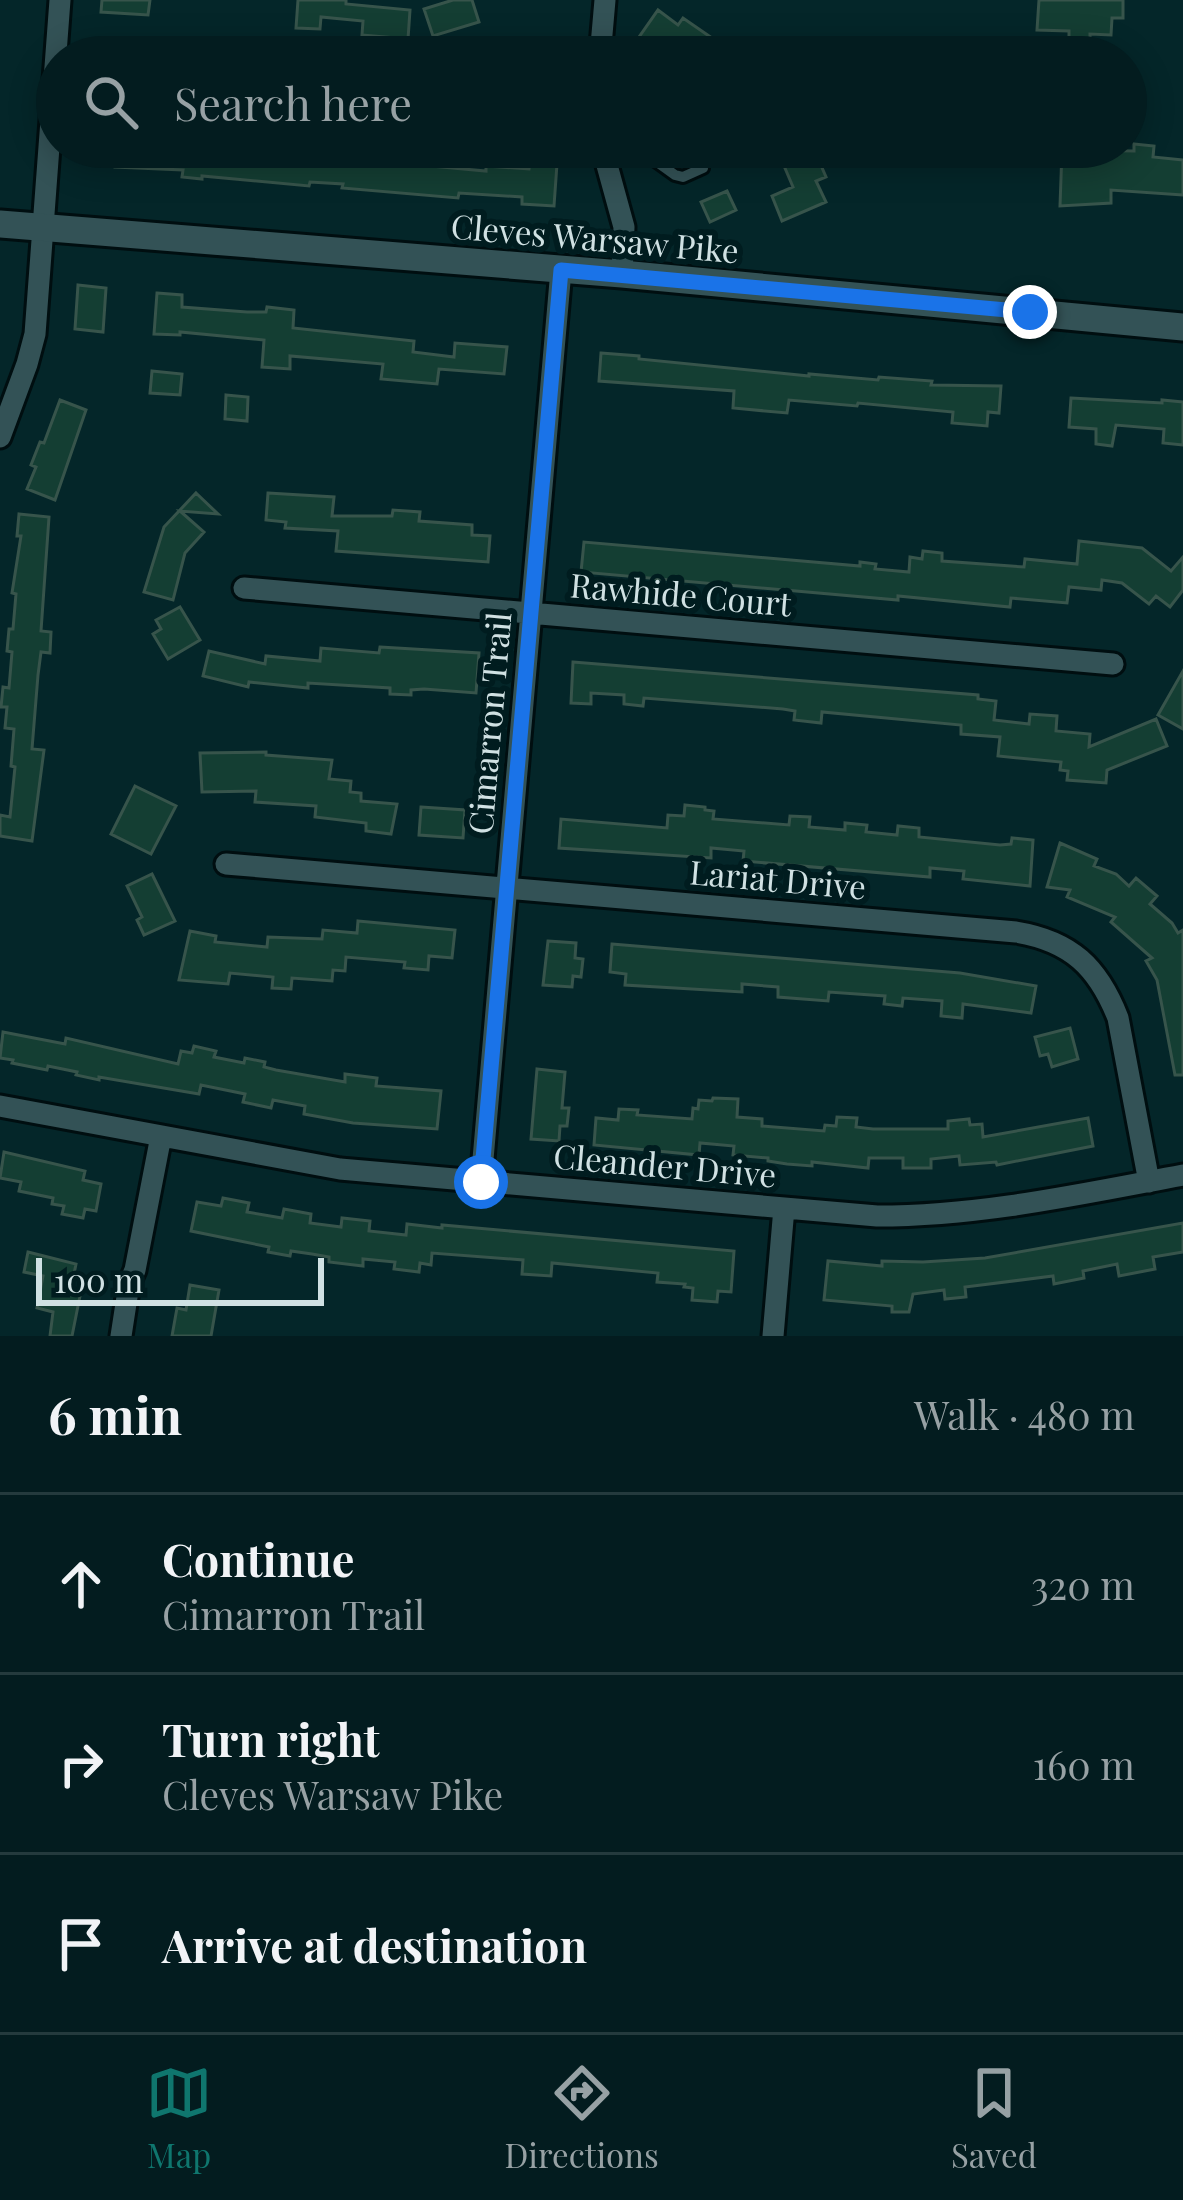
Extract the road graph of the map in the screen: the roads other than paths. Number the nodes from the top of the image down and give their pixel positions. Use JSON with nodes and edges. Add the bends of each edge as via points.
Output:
{"nodes":[{"id":1,"x":60,"y":0,"type":"edge"},
{"id":2,"x":605,"y":0,"type":"edge"},
{"id":3,"x":57,"y":36,"type":"edge"},
{"id":4,"x":602,"y":36,"type":"edge"},
{"id":5,"x":48,"y":168,"type":"edge"},
{"id":6,"x":609,"y":168,"type":"edge"},
{"id":7,"x":665,"y":168,"type":"edge"},
{"id":8,"x":701,"y":168,"type":"edge"},
{"id":9,"x":0,"y":224,"type":"edge"},
{"id":10,"x":44,"y":227,"type":"junction"},
{"id":11,"x":561,"y":270,"type":"junction"},
{"id":12,"x":622,"y":274,"type":"junction"},
{"id":13,"x":1183,"y":327,"type":"edge"},
{"id":14,"x":0,"y":437,"type":"edge"},
{"id":15,"x":244,"y":588,"type":"dead end"},
{"id":16,"x":531,"y":613,"type":"junction"},
{"id":17,"x":1113,"y":664,"type":"dead end"},
{"id":18,"x":226,"y":864,"type":"dead end"},
{"id":19,"x":507,"y":888,"type":"junction"},
{"id":20,"x":0,"y":1106,"type":"edge"},
{"id":21,"x":160,"y":1136,"type":"junction"},
{"id":22,"x":1183,"y":1175,"type":"edge"},
{"id":23,"x":481,"y":1182,"type":"junction"},
{"id":24,"x":1149,"y":1182,"type":"junction"},
{"id":25,"x":784,"y":1208,"type":"junction"},
{"id":26,"x":122,"y":1336,"type":"edge"},
{"id":27,"x":773,"y":1336,"type":"edge"}],
"edges":[{"from":1,"to":3,"type":"street"},
{"from":2,"to":4,"type":"street"},
{"from":5,"to":10,"type":"street"},
{"from":6,"to":12,"type":"street","via":[[624,227]]},
{"from":7,"to":8,"type":"lane","via":[[683,176]]},
{"from":9,"to":10,"type":"street","name":"Cleves Warsaw Pike"},
{"from":10,"to":11,"type":"street","name":"Cleves Warsaw Pike"},
{"from":10,"to":14,"type":"street","via":[[34,334]]},
{"from":11,"to":12,"type":"street","name":"Cleves Warsaw Pike"},
{"from":11,"to":16,"type":"street","name":"Cimarron Trail"},
{"from":12,"to":13,"type":"street","name":"Cleves Warsaw Pike"},
{"from":15,"to":16,"type":"street","name":"Rawhide Court"},
{"from":16,"to":17,"type":"street","name":"Rawhide Court"},
{"from":16,"to":19,"type":"street","name":"Cimarron Trail"},
{"from":18,"to":19,"type":"street","name":"Lariat Drive"},
{"from":19,"to":23,"type":"street","name":"Cimarron Trail"},
{"from":19,"to":24,"type":"street","name":"Lariat Drive","via":[[1051,940],[1081,958],[1108,993]]},
{"from":20,"to":21,"type":"street","name":"Cleander Drive"},
{"from":21,"to":23,"type":"street","name":"Cleander Drive","via":[[340,1169]]},
{"from":21,"to":26,"type":"street"},
{"from":22,"to":24,"type":"street","name":"Cleander Drive"},
{"from":23,"to":25,"type":"street","name":"Cleander Drive"},
{"from":24,"to":25,"type":"street","name":"Cleander Drive","via":[[932,1216]]},
{"from":25,"to":27,"type":"street"}]}
